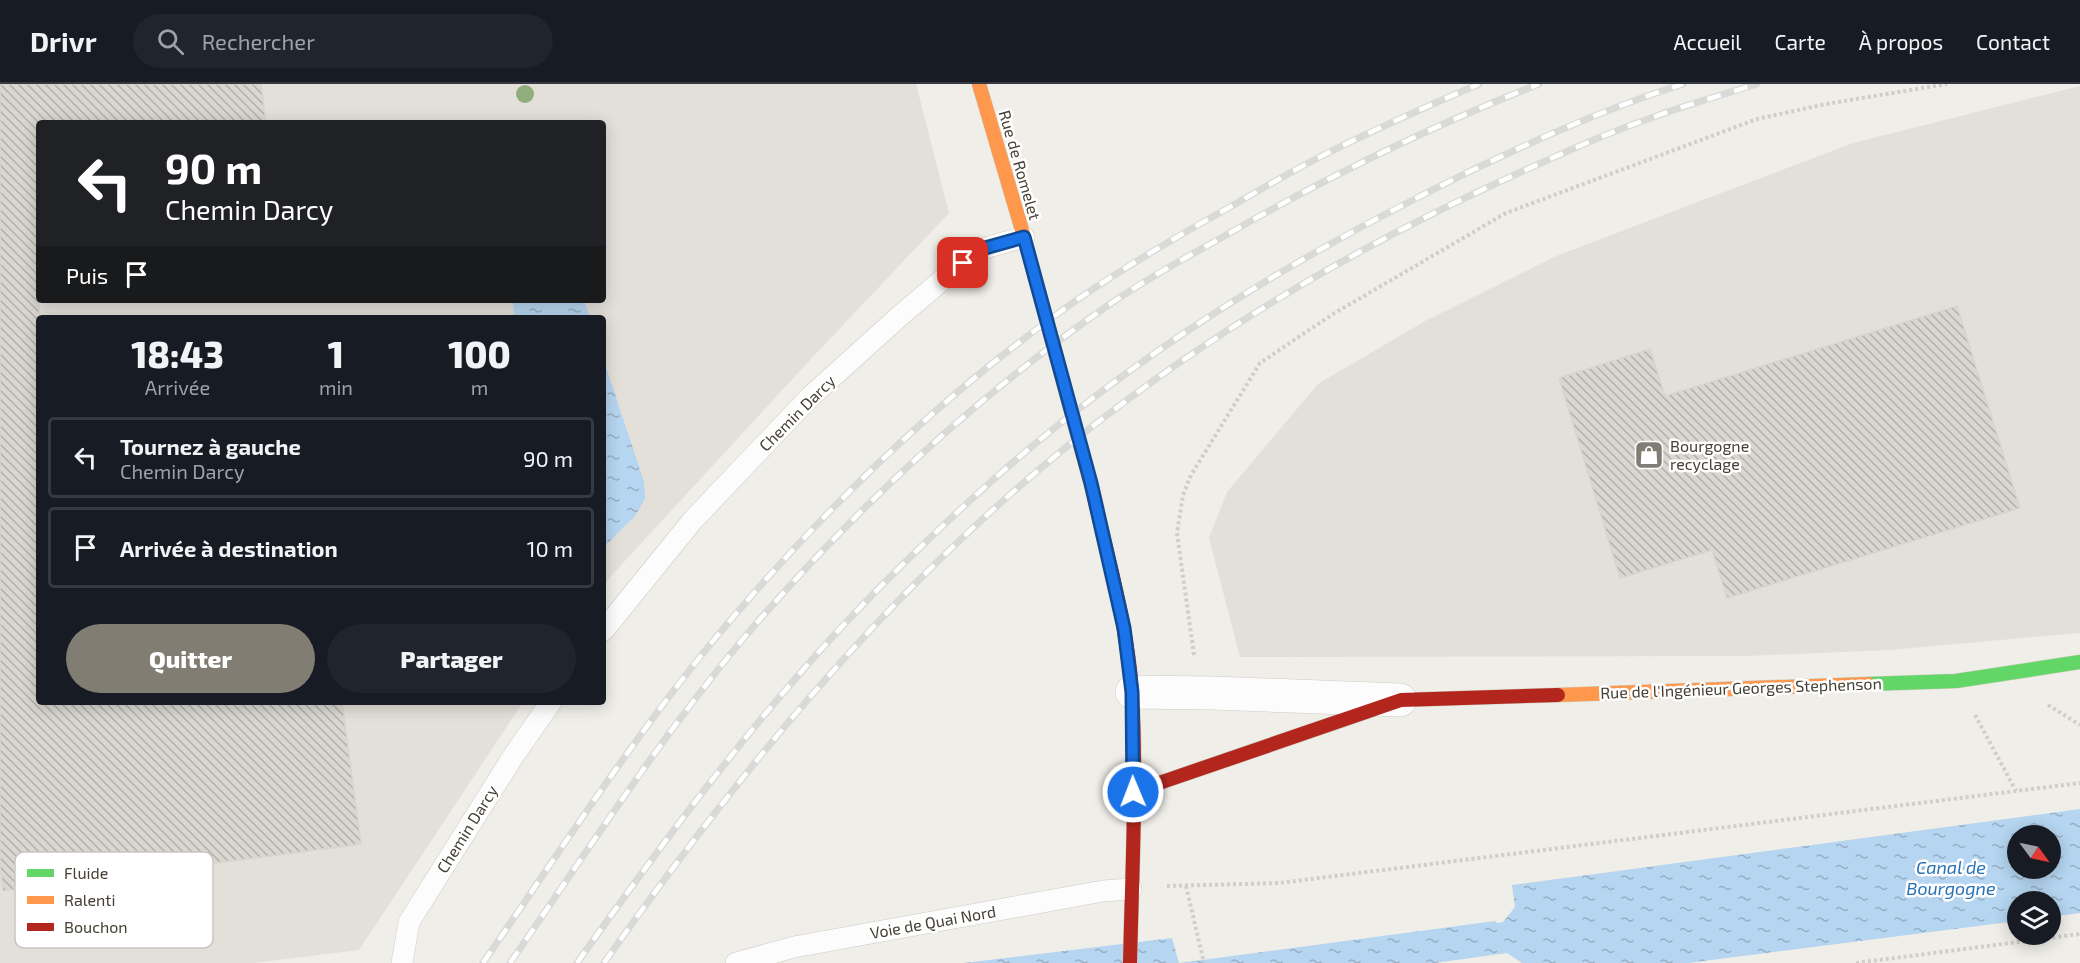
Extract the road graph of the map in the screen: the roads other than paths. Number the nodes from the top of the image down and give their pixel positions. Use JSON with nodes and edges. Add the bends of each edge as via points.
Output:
{"nodes":[{"id":1,"x":979,"y":84,"type":"edge"},
{"id":2,"x":1024,"y":237,"type":"junction"},
{"id":3,"x":606,"y":628,"type":"edge"},
{"id":4,"x":2080,"y":662,"type":"edge"},
{"id":5,"x":1132,"y":692,"type":"junction"},
{"id":6,"x":1401,"y":700,"type":"junction"},
{"id":7,"x":549,"y":705,"type":"edge"},
{"id":8,"x":1133,"y":792,"type":"junction"},
{"id":9,"x":1131,"y":889,"type":"junction"},
{"id":10,"x":402,"y":963,"type":"edge"},
{"id":11,"x":736,"y":963,"type":"edge"},
{"id":12,"x":1130,"y":963,"type":"edge"}],
"edges":[{"from":1,"to":2,"type":"street","name":"Rue de Romelet"},
{"from":2,"to":3,"type":"lane","name":"Chemin Darcy","via":[[978,250],[810,397],[693,520]]},
{"from":2,"to":5,"type":"street","name":"Rue de Romelet","via":[[1091,483],[1124,628]]},
{"from":4,"to":6,"type":"street","name":"Rue de l'Ingénieur Georges Stephenson","via":[[1956,681]]},
{"from":5,"to":6,"type":"street","name":"Rue de l'Ingénieur Georges Stephenson"},
{"from":5,"to":8,"type":"street","name":"Rue de Romelet"},
{"from":6,"to":8,"type":"street","name":"Rue de l'Ingénieur Georges Stephenson"},
{"from":7,"to":10,"type":"lane","name":"Chemin Darcy","via":[[409,922]]},
{"from":8,"to":9,"type":"street","name":"Rue de Romelet"},
{"from":9,"to":11,"type":"lane","name":"Voie de Quai Nord","via":[[794,947]]},
{"from":9,"to":12,"type":"street","name":"Rue de Romelet"}]}
